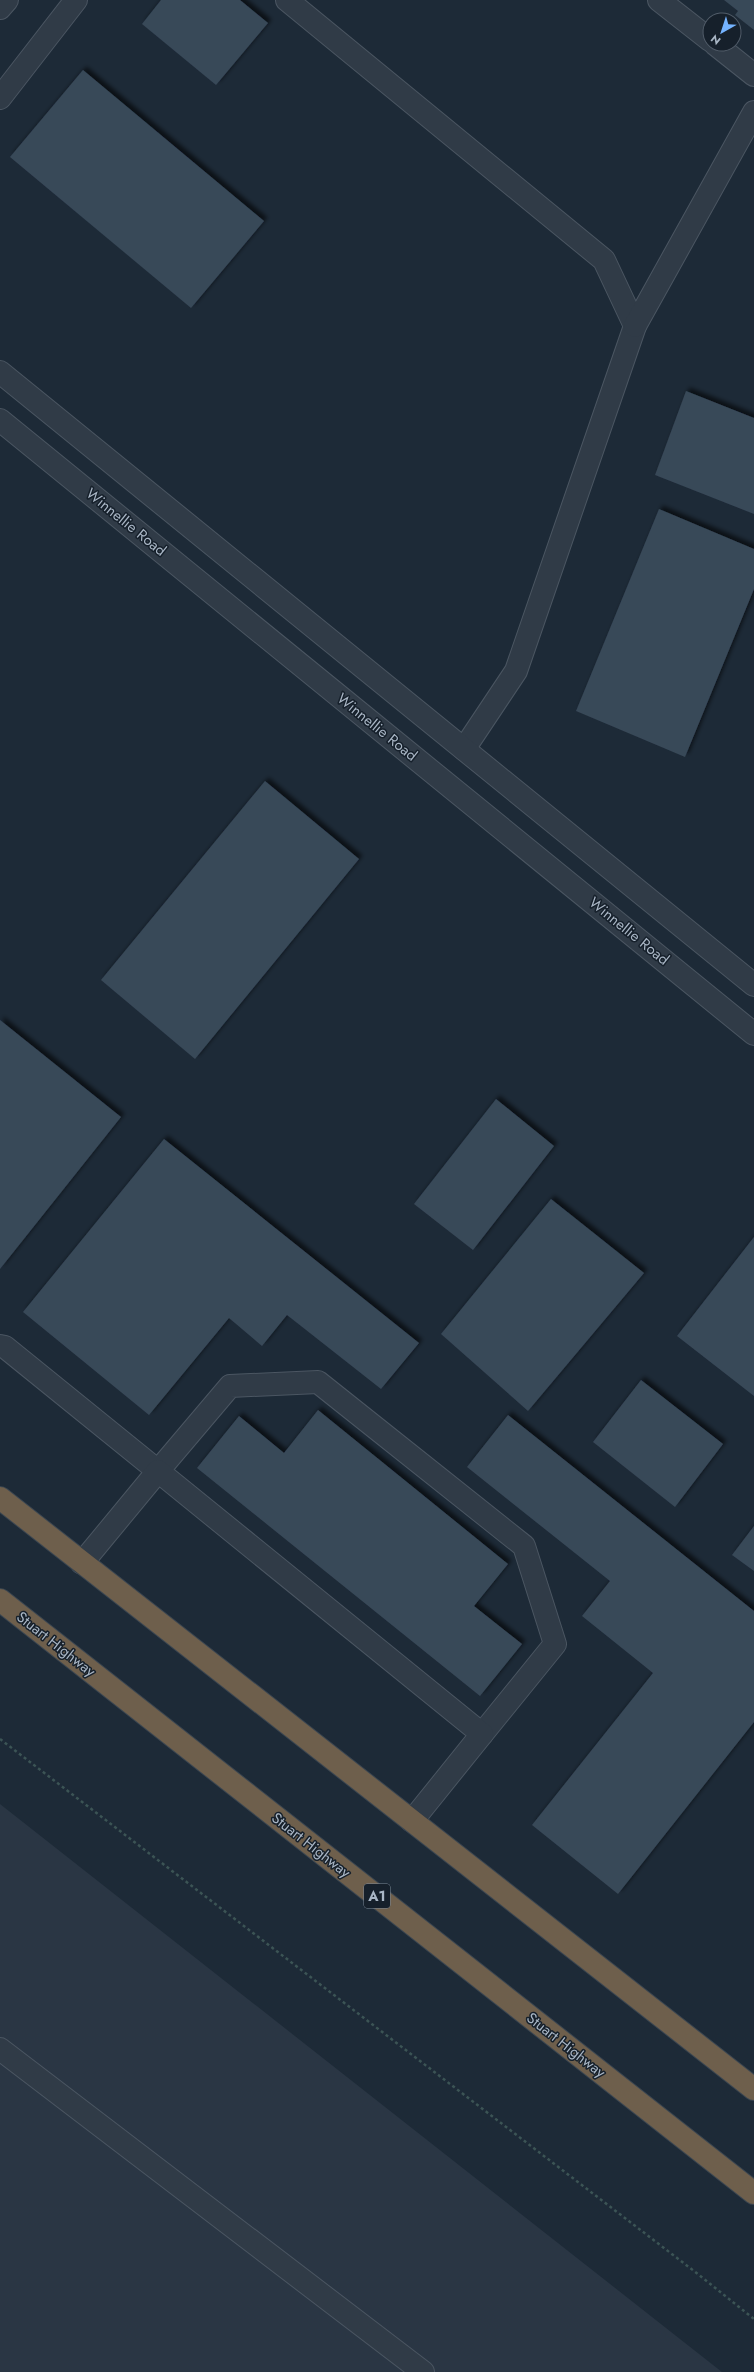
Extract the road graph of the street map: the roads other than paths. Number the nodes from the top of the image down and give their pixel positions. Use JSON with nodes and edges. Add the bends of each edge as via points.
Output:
{"nodes":[{"id":1,"x":6,"y":0,"type":"edge"},
{"id":2,"x":76,"y":0,"type":"edge"},
{"id":3,"x":287,"y":0,"type":"edge"},
{"id":4,"x":659,"y":0,"type":"edge"},
{"id":5,"x":0,"y":8,"type":"edge"},
{"id":6,"x":702,"y":34,"type":"edge"},
{"id":7,"x":725,"y":52,"type":"edge"},
{"id":8,"x":754,"y":75,"type":"edge"},
{"id":9,"x":0,"y":98,"type":"edge"},
{"id":10,"x":754,"y":112,"type":"edge"},
{"id":11,"x":635,"y":326,"type":"junction"},
{"id":12,"x":0,"y":372,"type":"edge"},
{"id":13,"x":0,"y":420,"type":"edge"},
{"id":14,"x":464,"y":749,"type":"junction"},
{"id":15,"x":754,"y":985,"type":"edge"},
{"id":16,"x":754,"y":1034,"type":"edge"},
{"id":17,"x":0,"y":1346,"type":"edge"},
{"id":18,"x":158,"y":1471,"type":"junction"},
{"id":19,"x":0,"y":1498,"type":"edge"},
{"id":20,"x":82,"y":1563,"type":"junction"},
{"id":21,"x":0,"y":1600,"type":"edge"},
{"id":22,"x":482,"y":1734,"type":"junction"},
{"id":23,"x":412,"y":1821,"type":"junction"},
{"id":24,"x":0,"y":2050,"type":"edge"},
{"id":25,"x":754,"y":2089,"type":"edge"},
{"id":26,"x":754,"y":2192,"type":"edge"},
{"id":27,"x":423,"y":2372,"type":"edge"}],
"edges":[{"from":1,"to":5,"type":"street"},
{"from":2,"to":9,"type":"street"},
{"from":3,"to":11,"type":"street","via":[[604,260]]},
{"from":4,"to":6,"type":"street"},
{"from":7,"to":8,"type":"street"},
{"from":10,"to":11,"type":"street"},
{"from":11,"to":14,"type":"street","via":[[516,671]]},
{"from":12,"to":14,"type":"street"},
{"from":13,"to":16,"type":"street","name":"Winnellie Road"},
{"from":14,"to":15,"type":"street"},
{"from":17,"to":18,"type":"street"},
{"from":18,"to":20,"type":"street"},
{"from":18,"to":22,"type":"street"},
{"from":18,"to":22,"type":"street","via":[[230,1386],[318,1382],[524,1546],[554,1644]]},
{"from":19,"to":20,"type":"highway"},
{"from":20,"to":23,"type":"highway"},
{"from":21,"to":26,"type":"highway","name":"Stuart Highway","number":"A1"},
{"from":22,"to":23,"type":"street"},
{"from":23,"to":25,"type":"highway"},
{"from":24,"to":27,"type":"street"}]}
